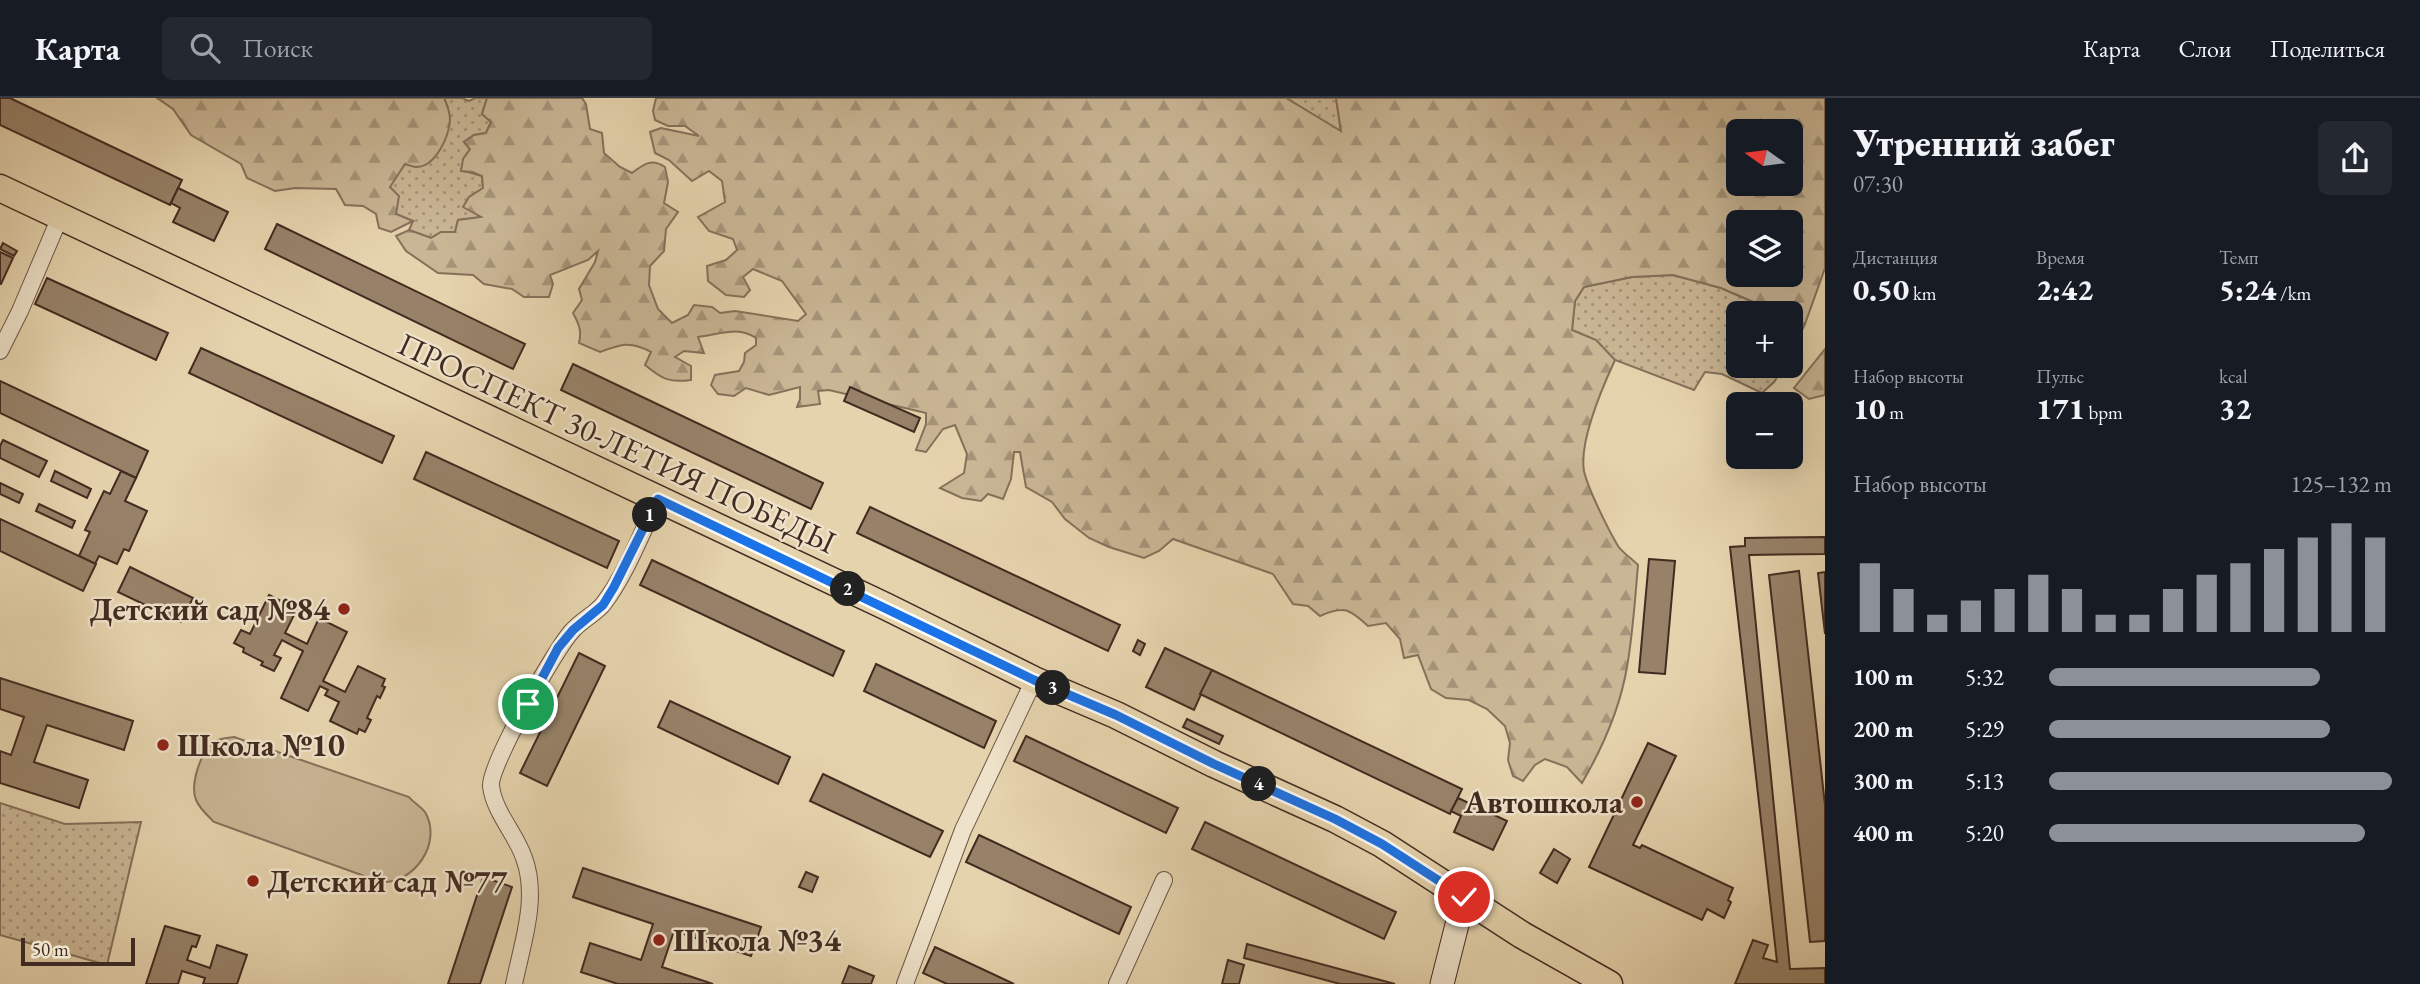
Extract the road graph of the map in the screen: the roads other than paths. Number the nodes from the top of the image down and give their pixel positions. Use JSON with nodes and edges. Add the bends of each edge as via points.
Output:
{"nodes":[{"id":1,"x":0,"y":187,"type":"edge"},
{"id":2,"x":60,"y":217,"type":"junction"},
{"id":3,"x":0,"y":351,"type":"edge"},
{"id":4,"x":658,"y":499,"type":"junction"},
{"id":5,"x":1034,"y":680,"type":"junction"},
{"id":6,"x":1164,"y":880,"type":"dead end"},
{"id":7,"x":1464,"y":897,"type":"junction"},
{"id":8,"x":514,"y":984,"type":"edge"},
{"id":9,"x":905,"y":984,"type":"edge"},
{"id":10,"x":1117,"y":984,"type":"edge"},
{"id":11,"x":1442,"y":984,"type":"edge"},
{"id":12,"x":1609,"y":984,"type":"edge"}],
"edges":[{"from":1,"to":2,"type":"main road","name":"ПРОСПЕКТ 30-ЛЕТИЯ ПОБЕДЫ"},
{"from":2,"to":3,"type":"street"},
{"from":2,"to":4,"type":"main road","name":"ПРОСПЕКТ 30-ЛЕТИЯ ПОБЕДЫ"},
{"from":4,"to":5,"type":"main road","name":"ПРОСПЕКТ 30-ЛЕТИЯ ПОБЕДЫ"},
{"from":4,"to":8,"type":"street","via":[[603,605],[558,648],[499,760],[491,785],[530,882]]},
{"from":5,"to":7,"type":"main road","name":"ПРОСПЕКТ 30-ЛЕТИЯ ПОБЕДЫ","via":[[1335,819]]},
{"from":5,"to":9,"type":"street","via":[[963,830]]},
{"from":6,"to":10,"type":"street"},
{"from":7,"to":11,"type":"street"},
{"from":7,"to":12,"type":"main road","name":"ПРОСПЕКТ 30-ЛЕТИЯ ПОБЕДЫ"}]}
